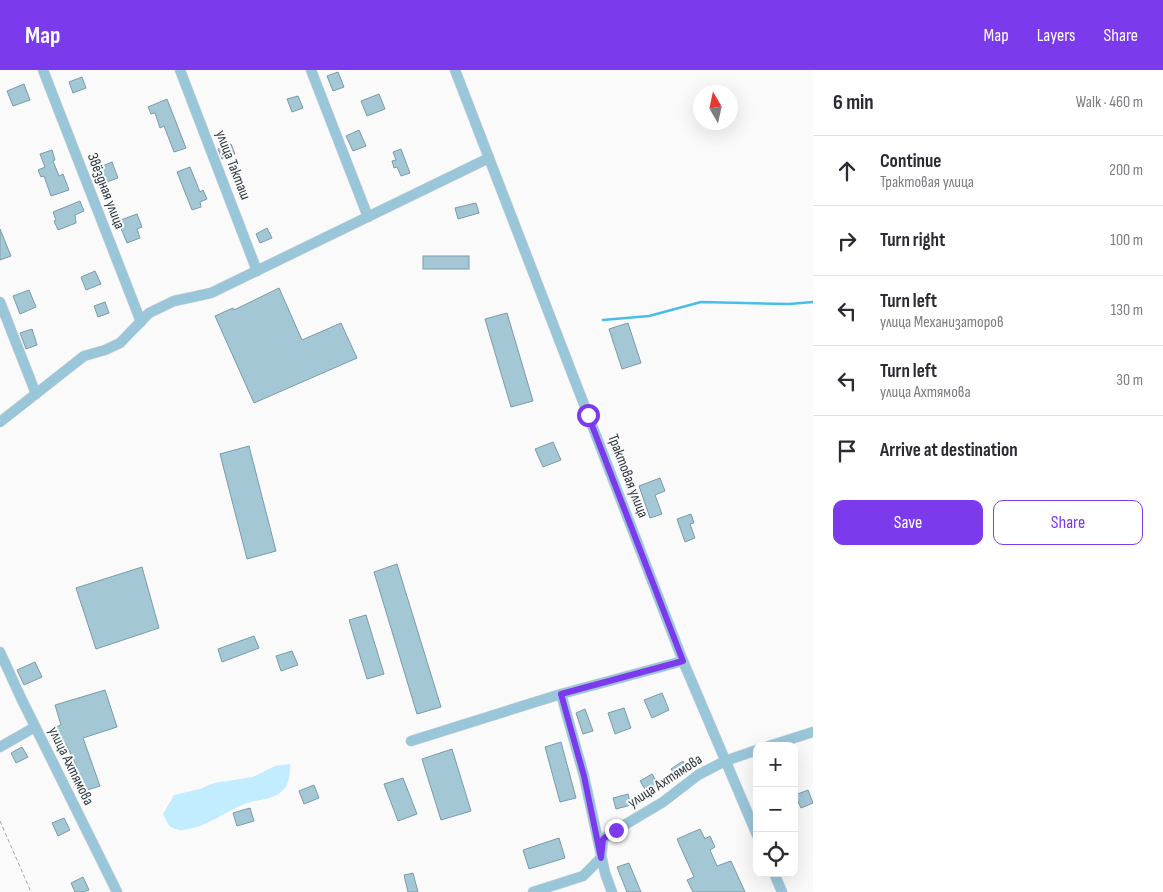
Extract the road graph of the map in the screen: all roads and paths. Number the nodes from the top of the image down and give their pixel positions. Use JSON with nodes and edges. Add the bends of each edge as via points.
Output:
{"nodes":[{"id":1,"x":42,"y":70,"type":"edge"},
{"id":2,"x":180,"y":70,"type":"edge"},
{"id":3,"x":311,"y":70,"type":"edge"},
{"id":4,"x":455,"y":70,"type":"edge"},
{"id":5,"x":489,"y":158,"type":"junction"},
{"id":6,"x":368,"y":217,"type":"junction"},
{"id":7,"x":257,"y":271,"type":"junction"},
{"id":8,"x":0,"y":302,"type":"edge"},
{"id":9,"x":141,"y":322,"type":"junction"},
{"id":10,"x":36,"y":394,"type":"junction"},
{"id":11,"x":0,"y":422,"type":"edge"},
{"id":12,"x":0,"y":652,"type":"edge"},
{"id":13,"x":683,"y":661,"type":"junction"},
{"id":14,"x":561,"y":694,"type":"junction"},
{"id":15,"x":35,"y":727,"type":"junction"},
{"id":16,"x":813,"y":732,"type":"edge"},
{"id":17,"x":411,"y":741,"type":"dead end"},
{"id":18,"x":782,"y":742,"type":"edge"},
{"id":19,"x":0,"y":748,"type":"edge"},
{"id":20,"x":753,"y":751,"type":"edge"},
{"id":21,"x":725,"y":761,"type":"junction"},
{"id":22,"x":0,"y":821,"type":"edge"},
{"id":23,"x":756,"y":832,"type":"edge"},
{"id":24,"x":601,"y":858,"type":"junction"},
{"id":25,"x":776,"y":877,"type":"edge"},
{"id":26,"x":31,"y":892,"type":"edge"},
{"id":27,"x":117,"y":892,"type":"edge"},
{"id":28,"x":533,"y":892,"type":"edge"},
{"id":29,"x":612,"y":892,"type":"edge"},
{"id":30,"x":782,"y":892,"type":"edge"}],
"edges":[{"from":1,"to":9,"type":"street","name":"Звёздная улица"},
{"from":2,"to":7,"type":"street","name":"улица Такташ"},
{"from":3,"to":6,"type":"street"},
{"from":4,"to":5,"type":"street","name":"Трактовая улица"},
{"from":5,"to":6,"type":"street"},
{"from":5,"to":13,"type":"street","name":"Трактовая улица"},
{"from":6,"to":7,"type":"street"},
{"from":7,"to":9,"type":"street","via":[[211,293],[174,300],[149,312]]},
{"from":8,"to":10,"type":"street"},
{"from":9,"to":10,"type":"street","via":[[120,343],[84,356]]},
{"from":10,"to":11,"type":"street"},
{"from":12,"to":15,"type":"street","name":"улица Ахтямова"},
{"from":13,"to":14,"type":"street"},
{"from":13,"to":21,"type":"street","name":"Трактовая улица"},
{"from":14,"to":17,"type":"street"},
{"from":14,"to":24,"type":"street","via":[[584,776]]},
{"from":15,"to":19,"type":"street"},
{"from":15,"to":27,"type":"street","name":"улица Ахтямова"},
{"from":16,"to":18,"type":"street"},
{"from":20,"to":21,"type":"street"},
{"from":21,"to":23,"type":"street","name":"Трактовая улица"},
{"from":21,"to":24,"type":"street","name":"улица Ахтямова","via":[[698,775],[663,802],[603,839]]},
{"from":22,"to":26,"type":"path"},
{"from":24,"to":28,"type":"street","name":"улица Ахтямова","via":[[583,876]]},
{"from":24,"to":29,"type":"street"},
{"from":25,"to":30,"type":"street"}]}
